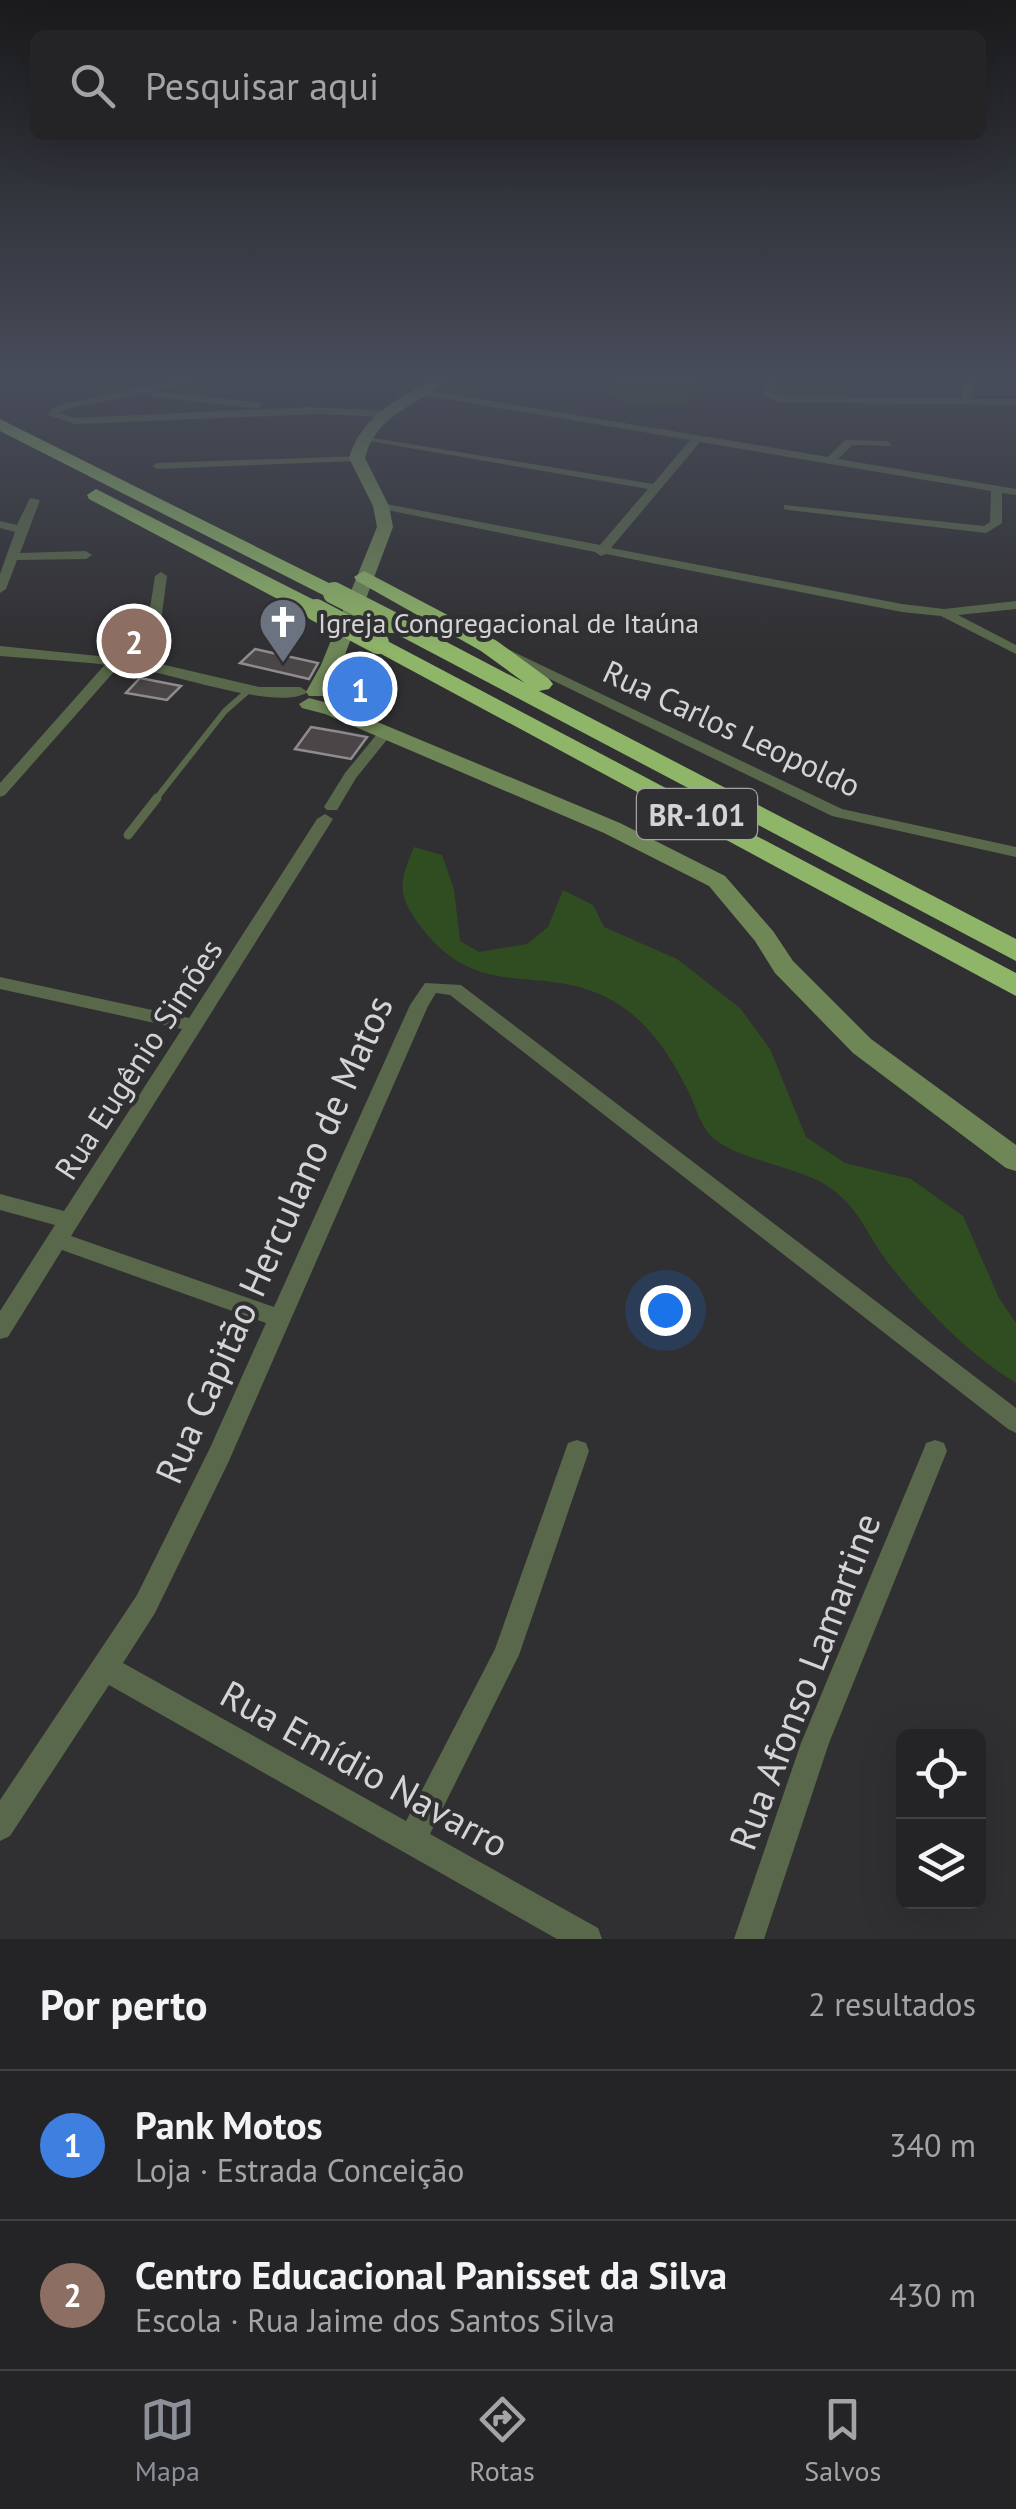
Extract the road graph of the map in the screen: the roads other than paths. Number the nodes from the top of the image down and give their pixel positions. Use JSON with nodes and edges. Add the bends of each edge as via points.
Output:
{"nodes":[{"id":1,"x":53,"y":472,"type":"edge"},
{"id":2,"x":95,"y":472,"type":"edge"},
{"id":3,"x":365,"y":472,"type":"edge"},
{"id":4,"x":566,"y":472,"type":"edge"},
{"id":5,"x":667,"y":472,"type":"edge"},
{"id":6,"x":896,"y":472,"type":"edge"},
{"id":7,"x":654,"y":487,"type":"junction"},
{"id":8,"x":997,"y":490,"type":"junction"},
{"id":9,"x":1016,"y":492,"type":"edge"},
{"id":10,"x":34,"y":500,"type":"dead end"},
{"id":11,"x":382,"y":506,"type":"junction"},
{"id":12,"x":788,"y":508,"type":"dead end"},
{"id":13,"x":0,"y":524,"type":"edge"},
{"id":14,"x":21,"y":530,"type":"junction"},
{"id":15,"x":601,"y":552,"type":"junction"},
{"id":16,"x":86,"y":554,"type":"dead end"},
{"id":17,"x":13,"y":557,"type":"junction"},
{"id":18,"x":161,"y":576,"type":"dead end"},
{"id":19,"x":364,"y":577,"type":"junction"},
{"id":20,"x":0,"y":589,"type":"edge"},
{"id":21,"x":356,"y":600,"type":"junction"},
{"id":22,"x":1016,"y":604,"type":"edge"},
{"id":23,"x":944,"y":613,"type":"junction"},
{"id":24,"x":390,"y":621,"type":"junction"},
{"id":25,"x":490,"y":646,"type":"junction"},
{"id":26,"x":1016,"y":650,"type":"edge"},
{"id":27,"x":0,"y":651,"type":"edge"},
{"id":28,"x":114,"y":663,"type":"junction"},
{"id":29,"x":148,"y":666,"type":"junction"},
{"id":30,"x":249,"y":690,"type":"junction"},
{"id":31,"x":313,"y":696,"type":"junction"},
{"id":32,"x":386,"y":731,"type":"junction"},
{"id":33,"x":670,"y":767,"type":"junction"},
{"id":34,"x":0,"y":792,"type":"edge"},
{"id":35,"x":128,"y":835,"type":"dead end"},
{"id":36,"x":1016,"y":852,"type":"edge"},
{"id":37,"x":1016,"y":951,"type":"edge"},
{"id":38,"x":0,"y":982,"type":"edge"},
{"id":39,"x":1016,"y":990,"type":"edge"},
{"id":40,"x":196,"y":1026,"type":"junction"},
{"id":41,"x":1016,"y":1160,"type":"edge"},
{"id":42,"x":0,"y":1202,"type":"edge"},
{"id":43,"x":64,"y":1231,"type":"junction"},
{"id":44,"x":280,"y":1319,"type":"junction"},
{"id":45,"x":0,"y":1330,"type":"edge"},
{"id":46,"x":1016,"y":1422,"type":"edge"},
{"id":47,"x":577,"y":1451,"type":"dead end"},
{"id":48,"x":935,"y":1451,"type":"dead end"},
{"id":49,"x":104,"y":1667,"type":"junction"},
{"id":50,"x":0,"y":1826,"type":"edge"},
{"id":51,"x":412,"y":1840,"type":"junction"},
{"id":52,"x":587,"y":1939,"type":"edge"},
{"id":53,"x":750,"y":1939,"type":"edge"}],
"edges":[{"from":1,"to":24,"type":"highway","number":"BR-101","bridge":true,"via":[[316,610]]},
{"from":2,"to":24,"type":"highway","number":"BR-101","bridge":true},
{"from":3,"to":11,"type":"main road"},
{"from":4,"to":7,"type":"street"},
{"from":5,"to":7,"type":"street"},
{"from":6,"to":8,"type":"street"},
{"from":7,"to":15,"type":"street"},
{"from":8,"to":9,"type":"street"},
{"from":8,"to":12,"type":"street","via":[[996,523],[986,530]]},
{"from":10,"to":14,"type":"street"},
{"from":11,"to":15,"type":"street"},
{"from":11,"to":19,"type":"main road","via":[[385,527]]},
{"from":13,"to":14,"type":"street"},
{"from":14,"to":17,"type":"street"},
{"from":15,"to":23,"type":"street"},
{"from":16,"to":17,"type":"street"},
{"from":17,"to":20,"type":"street"},
{"from":18,"to":29,"type":"street"},
{"from":19,"to":21,"type":"main road"},
{"from":19,"to":24,"type":"highway"},
{"from":21,"to":24,"type":"highway","via":[[376,596]]},
{"from":21,"to":31,"type":"main road"},
{"from":22,"to":23,"type":"street"},
{"from":23,"to":26,"type":"street"},
{"from":24,"to":25,"type":"highway"},
{"from":24,"to":33,"type":"highway","number":"BR-101"},
{"from":24,"to":39,"type":"highway","number":"BR-101"},
{"from":25,"to":33,"type":"highway"},
{"from":25,"to":36,"type":"street","name":"Rua Carlos Leopoldo","via":[[837,813]]},
{"from":27,"to":28,"type":"street"},
{"from":28,"to":29,"type":"street"},
{"from":28,"to":34,"type":"street"},
{"from":29,"to":30,"type":"street"},
{"from":30,"to":31,"type":"street"},
{"from":30,"to":35,"type":"lane"},
{"from":31,"to":32,"type":"main road"},
{"from":32,"to":40,"type":"street","name":"Rua Eugênio Simões","via":[[350,776]]},
{"from":32,"to":41,"type":"main road","via":[[595,820],[717,881],[784,968],[862,1046]]},
{"from":33,"to":37,"type":"highway","number":"BR-101"},
{"from":38,"to":40,"type":"street"},
{"from":40,"to":43,"type":"street","name":"Rua Eugênio Simões"},
{"from":42,"to":43,"type":"street"},
{"from":43,"to":44,"type":"street"},
{"from":43,"to":45,"type":"street","name":"Rua Eugênio Simões"},
{"from":44,"to":46,"type":"street","name":"Rua Capitão Herculano de Matos","via":[[419,1006],[431,987],[455,989]]},
{"from":44,"to":49,"type":"street","name":"Rua Capitão Herculano de Matos","via":[[146,1604]]},
{"from":47,"to":51,"type":"street","via":[[506,1655]]},
{"from":48,"to":53,"type":"street","name":"Rua Afonso Lamartine","via":[[815,1743]]},
{"from":49,"to":50,"type":"street","name":"Rua Capitão Herculano de Matos"},
{"from":49,"to":51,"type":"street","name":"Rua Emídio Navarro"},
{"from":51,"to":52,"type":"street","name":"Rua Emídio Navarro"}]}
